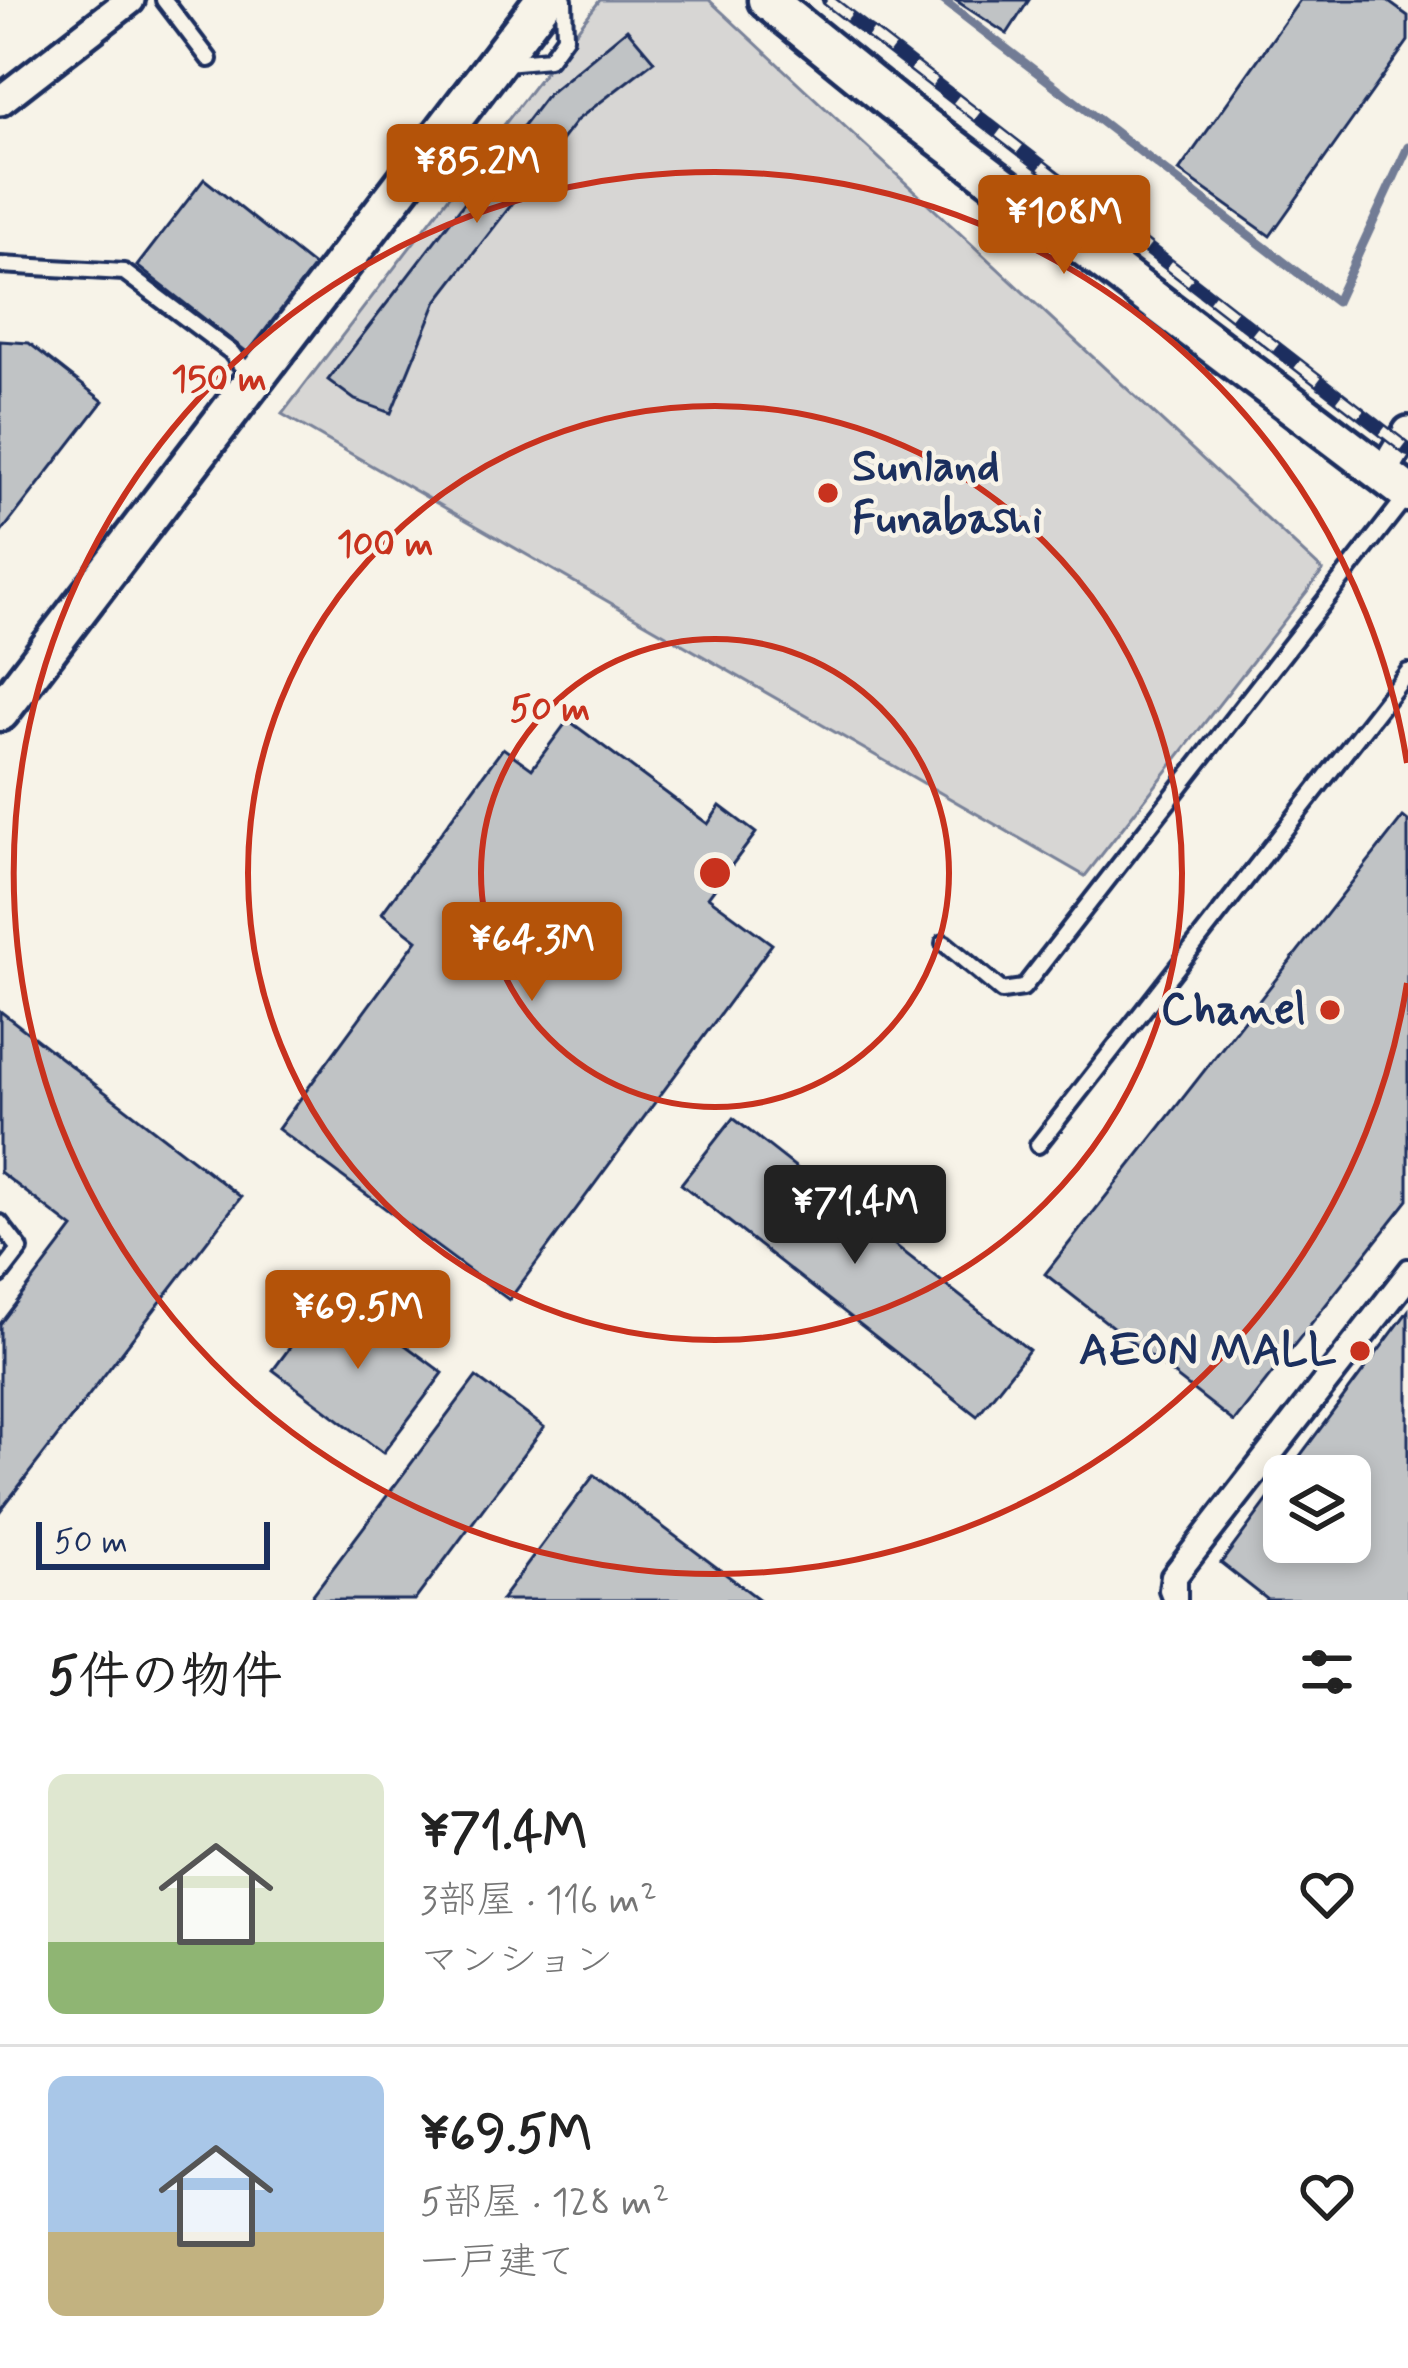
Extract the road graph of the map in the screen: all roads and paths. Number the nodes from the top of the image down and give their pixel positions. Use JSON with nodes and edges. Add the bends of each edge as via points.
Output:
{"nodes":[{"id":1,"x":164,"y":0,"type":"edge"},
{"id":2,"x":544,"y":0,"type":"edge"},
{"id":3,"x":564,"y":0,"type":"edge"},
{"id":4,"x":767,"y":0,"type":"edge"},
{"id":5,"x":114,"y":5,"type":"edge"},
{"id":6,"x":209,"y":59,"type":"dead end"},
{"id":7,"x":495,"y":64,"type":"junction"},
{"id":8,"x":0,"y":101,"type":"edge"},
{"id":9,"x":0,"y":265,"type":"edge"},
{"id":10,"x":253,"y":381,"type":"junction"},
{"id":11,"x":1408,"y":431,"type":"edge"},
{"id":12,"x":1399,"y":487,"type":"edge"},
{"id":13,"x":1408,"y":672,"type":"edge"},
{"id":14,"x":0,"y":712,"type":"edge"},
{"id":15,"x":944,"y":944,"type":"dead end"},
{"id":16,"x":1038,"y":1145,"type":"dead end"},
{"id":17,"x":0,"y":1223,"type":"edge"},
{"id":18,"x":1408,"y":1267,"type":"edge"},
{"id":19,"x":0,"y":1275,"type":"edge"},
{"id":20,"x":1408,"y":1284,"type":"edge"},
{"id":21,"x":1175,"y":1600,"type":"edge"}],
"edges":[{"from":1,"to":6,"type":"lane"},
{"from":2,"to":7,"type":"street"},
{"from":3,"to":7,"type":"lane","via":[[566,37],[549,59]]},
{"from":4,"to":12,"type":"street"},
{"from":5,"to":8,"type":"street"},
{"from":7,"to":10,"type":"street"},
{"from":9,"to":10,"type":"lane","via":[[124,272],[231,352]]},
{"from":10,"to":14,"type":"street"},
{"from":11,"to":12,"type":"street"},
{"from":12,"to":15,"type":"lane","via":[[1024,988],[1002,991]]},
{"from":13,"to":16,"type":"lane"},
{"from":17,"to":19,"type":"lane","via":[[20,1249]]},
{"from":18,"to":21,"type":"lane","via":[[1169,1575]]},
{"from":20,"to":21,"type":"lane","via":[[1180,1579]]}]}
